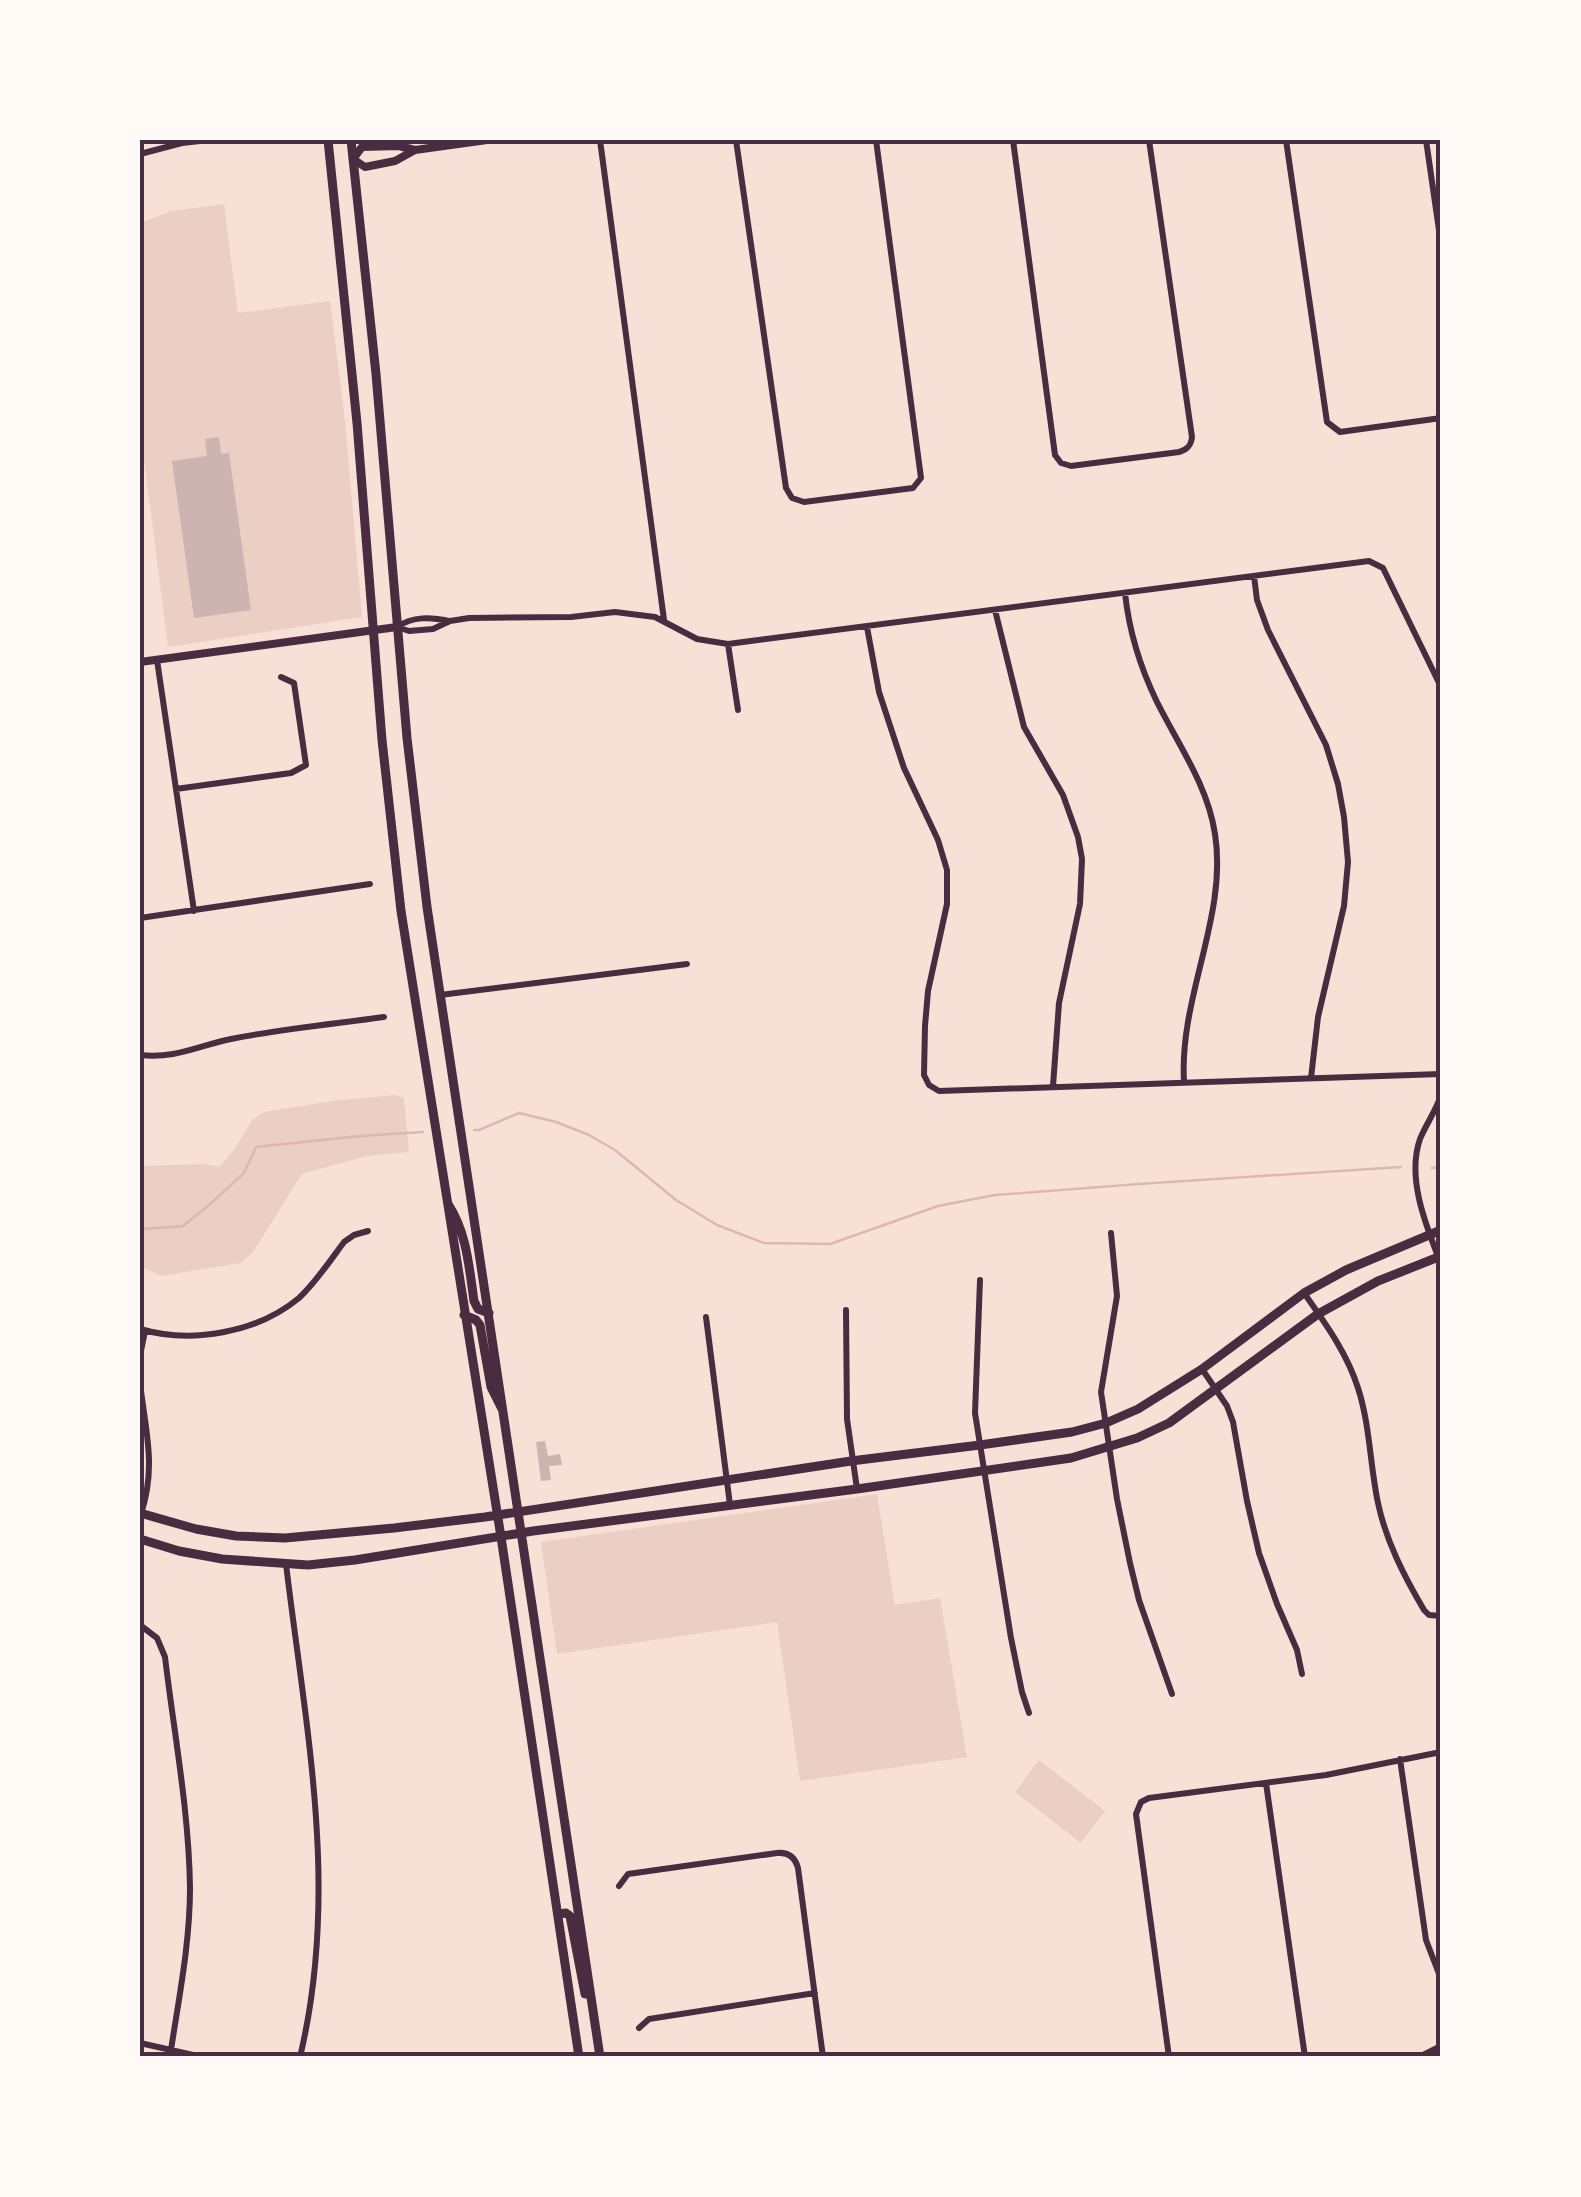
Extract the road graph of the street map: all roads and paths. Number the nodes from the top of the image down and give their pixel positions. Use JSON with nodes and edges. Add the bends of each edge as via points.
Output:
{"nodes":[{"id":1,"x":209,"y":140,"type":"edge"},
{"id":2,"x":328,"y":140,"type":"edge"},
{"id":3,"x":351,"y":140,"type":"edge"},
{"id":4,"x":487,"y":140,"type":"edge"},
{"id":5,"x":600,"y":140,"type":"edge"},
{"id":6,"x":736,"y":140,"type":"edge"},
{"id":7,"x":876,"y":140,"type":"edge"},
{"id":8,"x":1013,"y":140,"type":"edge"},
{"id":9,"x":1149,"y":140,"type":"edge"},
{"id":10,"x":1286,"y":140,"type":"edge"},
{"id":11,"x":1426,"y":140,"type":"edge"},
{"id":12,"x":415,"y":150,"type":"junction"},
{"id":13,"x":140,"y":154,"type":"edge"},
{"id":14,"x":353,"y":160,"type":"junction"},
{"id":15,"x":331,"y":162,"type":"junction"},
{"id":16,"x":1441,"y":244,"type":"edge"},
{"id":17,"x":1441,"y":418,"type":"edge"},
{"id":18,"x":379,"y":420,"type":"junction"},
{"id":19,"x":357,"y":424,"type":"junction"},
{"id":20,"x":1254,"y":576,"type":"junction"},
{"id":21,"x":1125,"y":593,"type":"junction"},
{"id":22,"x":994,"y":610,"type":"junction"},
{"id":23,"x":664,"y":620,"type":"junction"},
{"id":24,"x":397,"y":627,"type":"junction"},
{"id":25,"x":867,"y":627,"type":"junction"},
{"id":26,"x":374,"y":630,"type":"junction"},
{"id":27,"x":728,"y":644,"type":"junction"},
{"id":28,"x":156,"y":660,"type":"junction"},
{"id":29,"x":140,"y":662,"type":"edge"},
{"id":30,"x":281,"y":677,"type":"dead end"},
{"id":31,"x":1441,"y":687,"type":"edge"},
{"id":32,"x":738,"y":710,"type":"dead end"},
{"id":33,"x":176,"y":790,"type":"junction"},
{"id":34,"x":370,"y":884,"type":"dead end"},
{"id":35,"x":194,"y":911,"type":"junction"},
{"id":36,"x":140,"y":918,"type":"edge"},
{"id":37,"x":687,"y":964,"type":"dead end"},
{"id":38,"x":440,"y":995,"type":"junction"},
{"id":39,"x":384,"y":1016,"type":"dead end"},
{"id":40,"x":140,"y":1055,"type":"edge"},
{"id":41,"x":1441,"y":1074,"type":"edge"},
{"id":42,"x":1311,"y":1078,"type":"junction"},
{"id":43,"x":1184,"y":1081,"type":"junction"},
{"id":44,"x":1054,"y":1086,"type":"junction"},
{"id":45,"x":1441,"y":1096,"type":"edge"},
{"id":46,"x":446,"y":1201,"type":"junction"},
{"id":47,"x":1441,"y":1230,"type":"edge"},
{"id":48,"x":368,"y":1231,"type":"dead end"},
{"id":49,"x":1111,"y":1233,"type":"dead end"},
{"id":50,"x":1428,"y":1235,"type":"junction"},
{"id":51,"x":1440,"y":1259,"type":"edge"},
{"id":52,"x":980,"y":1280,"type":"dead end"},
{"id":53,"x":1304,"y":1294,"type":"junction"},
{"id":54,"x":846,"y":1310,"type":"dead end"},
{"id":55,"x":488,"y":1312,"type":"junction"},
{"id":56,"x":1318,"y":1314,"type":"junction"},
{"id":57,"x":464,"y":1315,"type":"junction"},
{"id":58,"x":706,"y":1317,"type":"dead end"},
{"id":59,"x":142,"y":1330,"type":"edge"},
{"id":60,"x":140,"y":1356,"type":"edge"},
{"id":61,"x":1202,"y":1369,"type":"junction"},
{"id":62,"x":140,"y":1382,"type":"edge"},
{"id":63,"x":1216,"y":1390,"type":"junction"},
{"id":64,"x":504,"y":1411,"type":"junction"},
{"id":65,"x":1106,"y":1423,"type":"junction"},
{"id":66,"x":980,"y":1446,"type":"junction"},
{"id":67,"x":1110,"y":1447,"type":"junction"},
{"id":68,"x":851,"y":1460,"type":"junction"},
{"id":69,"x":984,"y":1471,"type":"junction"},
{"id":70,"x":726,"y":1479,"type":"junction"},
{"id":71,"x":856,"y":1489,"type":"junction"},
{"id":72,"x":730,"y":1505,"type":"junction"},
{"id":73,"x":518,"y":1512,"type":"junction"},
{"id":74,"x":140,"y":1514,"type":"edge"},
{"id":75,"x":497,"y":1515,"type":"junction"},
{"id":76,"x":521,"y":1533,"type":"junction"},
{"id":77,"x":501,"y":1537,"type":"junction"},
{"id":78,"x":284,"y":1538,"type":"junction"},
{"id":79,"x":140,"y":1539,"type":"edge"},
{"id":80,"x":286,"y":1564,"type":"junction"},
{"id":81,"x":1441,"y":1616,"type":"edge"},
{"id":82,"x":140,"y":1626,"type":"edge"},
{"id":83,"x":1302,"y":1674,"type":"dead end"},
{"id":84,"x":1172,"y":1694,"type":"dead end"},
{"id":85,"x":1029,"y":1713,"type":"dead end"},
{"id":86,"x":1441,"y":1752,"type":"edge"},
{"id":87,"x":1400,"y":1759,"type":"junction"},
{"id":88,"x":557,"y":1775,"type":"junction"},
{"id":89,"x":537,"y":1778,"type":"junction"},
{"id":90,"x":1266,"y":1783,"type":"junction"},
{"id":91,"x":619,"y":1886,"type":"dead end"},
{"id":92,"x":558,"y":1914,"type":"junction"},
{"id":93,"x":1441,"y":1979,"type":"edge"},
{"id":94,"x":814,"y":1993,"type":"junction"},
{"id":95,"x":595,"y":2025,"type":"junction"},
{"id":96,"x":640,"y":2028,"type":"dead end"},
{"id":97,"x":140,"y":2043,"type":"edge"},
{"id":98,"x":1441,"y":2046,"type":"edge"},
{"id":99,"x":170,"y":2050,"type":"junction"},
{"id":100,"x":202,"y":2057,"type":"edge"},
{"id":101,"x":300,"y":2057,"type":"edge"},
{"id":102,"x":579,"y":2057,"type":"edge"},
{"id":103,"x":600,"y":2057,"type":"edge"},
{"id":104,"x":823,"y":2057,"type":"edge"},
{"id":105,"x":1169,"y":2057,"type":"edge"},
{"id":106,"x":1305,"y":2057,"type":"edge"},
{"id":107,"x":1418,"y":2057,"type":"edge"}],
"edges":[{"from":1,"to":13,"type":"street"},
{"from":2,"to":15,"type":"main road"},
{"from":3,"to":14,"type":"main road"},
{"from":4,"to":12,"type":"street"},
{"from":5,"to":23,"type":"street"},
{"from":6,"to":7,"type":"street","via":[[788,494],[804,502],[913,488],[922,473]]},
{"from":8,"to":9,"type":"street","via":[[1054,450],[1071,466],[1179,452],[1192,437]]},
{"from":10,"to":17,"type":"street","via":[[1326,422],[1340,432]]},
{"from":11,"to":16,"type":"street"},
{"from":12,"to":14,"type":"street","via":[[396,161],[364,166]]},
{"from":12,"to":14,"type":"street","via":[[362,147]]},
{"from":14,"to":15,"type":"main road"},
{"from":14,"to":18,"type":"main road"},
{"from":15,"to":19,"type":"main road"},
{"from":18,"to":19,"type":"main road"},
{"from":18,"to":24,"type":"main road"},
{"from":19,"to":26,"type":"main road"},
{"from":20,"to":21,"type":"street"},
{"from":20,"to":31,"type":"street","via":[[1379,564]]},
{"from":20,"to":42,"type":"street","via":[[1268,630],[1326,744],[1344,817],[1344,906]]},
{"from":21,"to":22,"type":"street"},
{"from":21,"to":43,"type":"street","via":[[1128,623],[1154,696],[1204,792],[1215,833],[1217,876],[1188,1010]]},
{"from":22,"to":25,"type":"street"},
{"from":22,"to":44,"type":"street","via":[[1024,727],[1063,795],[1082,860],[1080,904],[1059,1003]]},
{"from":23,"to":24,"type":"street","via":[[615,612],[432,617]]},
{"from":23,"to":27,"type":"street","via":[[697,639]]},
{"from":24,"to":26,"type":"street"},
{"from":24,"to":38,"type":"main road"},
{"from":25,"to":27,"type":"street"},
{"from":25,"to":44,"type":"street","via":[[878,692],[947,870],[947,904],[928,990],[924,1075],[938,1091]]},
{"from":26,"to":28,"type":"street"},
{"from":26,"to":46,"type":"main road","via":[[401,911]]},
{"from":27,"to":32,"type":"street"},
{"from":28,"to":29,"type":"street"},
{"from":28,"to":33,"type":"street"},
{"from":30,"to":33,"type":"street","via":[[295,685],[306,765]]},
{"from":33,"to":35,"type":"street"},
{"from":34,"to":35,"type":"street"},
{"from":35,"to":36,"type":"street"},
{"from":37,"to":38,"type":"street"},
{"from":38,"to":55,"type":"main road"},
{"from":39,"to":40,"type":"street"},
{"from":41,"to":42,"type":"street"},
{"from":42,"to":43,"type":"street"},
{"from":43,"to":44,"type":"street"},
{"from":45,"to":50,"type":"street","via":[[1417,1155]]},
{"from":46,"to":55,"type":"main road","via":[[464,1236],[474,1301]]},
{"from":46,"to":57,"type":"main road"},
{"from":47,"to":50,"type":"main road"},
{"from":48,"to":59,"type":"street","via":[[344,1242],[299,1297],[276,1313],[191,1336]]},
{"from":49,"to":65,"type":"street","via":[[1118,1296],[1101,1392]]},
{"from":50,"to":51,"type":"street"},
{"from":50,"to":53,"type":"main road"},
{"from":51,"to":56,"type":"main road","via":[[1378,1281]]},
{"from":52,"to":66,"type":"street","via":[[974,1399]]},
{"from":53,"to":56,"type":"street"},
{"from":53,"to":61,"type":"main road"},
{"from":54,"to":68,"type":"street"},
{"from":55,"to":64,"type":"main road"},
{"from":56,"to":63,"type":"main road"},
{"from":56,"to":81,"type":"street","via":[[1359,1390],[1391,1548],[1424,1610]]},
{"from":57,"to":64,"type":"main road","via":[[480,1325],[491,1387]]},
{"from":57,"to":75,"type":"main road"},
{"from":58,"to":70,"type":"street"},
{"from":59,"to":60,"type":"street"},
{"from":61,"to":63,"type":"street"},
{"from":61,"to":65,"type":"main road"},
{"from":62,"to":74,"type":"street","via":[[150,1475]]},
{"from":63,"to":67,"type":"main road","via":[[1169,1423]]},
{"from":63,"to":83,"type":"street","via":[[1233,1422],[1259,1553]]},
{"from":64,"to":73,"type":"main road"},
{"from":65,"to":66,"type":"main road"},
{"from":65,"to":67,"type":"street"},
{"from":66,"to":68,"type":"main road"},
{"from":66,"to":69,"type":"street"},
{"from":67,"to":69,"type":"main road"},
{"from":67,"to":84,"type":"street","via":[[1140,1600]]},
{"from":68,"to":70,"type":"main road"},
{"from":68,"to":71,"type":"street"},
{"from":69,"to":71,"type":"main road"},
{"from":69,"to":85,"type":"street"},
{"from":70,"to":72,"type":"street"},
{"from":70,"to":73,"type":"main road"},
{"from":71,"to":72,"type":"main road"},
{"from":72,"to":76,"type":"main road"},
{"from":73,"to":75,"type":"main road"},
{"from":73,"to":76,"type":"main road"},
{"from":74,"to":78,"type":"main road","via":[[196,1530]]},
{"from":75,"to":77,"type":"main road"},
{"from":75,"to":78,"type":"main road"},
{"from":76,"to":77,"type":"main road"},
{"from":76,"to":88,"type":"main road"},
{"from":77,"to":80,"type":"main road"},
{"from":77,"to":89,"type":"main road"},
{"from":78,"to":80,"type":"main road"},
{"from":79,"to":80,"type":"main road","via":[[222,1560]]},
{"from":80,"to":101,"type":"street","via":[[319,1845],[316,1946]]},
{"from":82,"to":99,"type":"street","via":[[158,1638],[166,1657],[190,1889]]},
{"from":86,"to":87,"type":"street"},
{"from":87,"to":90,"type":"street"},
{"from":87,"to":93,"type":"street","via":[[1426,1940]]},
{"from":88,"to":89,"type":"main road"},
{"from":88,"to":95,"type":"main road"},
{"from":89,"to":92,"type":"main road"},
{"from":90,"to":105,"type":"street","via":[[1149,1798],[1138,1807]]},
{"from":90,"to":106,"type":"street"},
{"from":91,"to":94,"type":"street","via":[[628,1874],[783,1852],[798,1868]]},
{"from":92,"to":95,"type":"main road","via":[[570,1916]]},
{"from":92,"to":102,"type":"main road"},
{"from":94,"to":96,"type":"street","via":[[649,2018]]},
{"from":94,"to":104,"type":"street"},
{"from":95,"to":103,"type":"main road"},
{"from":97,"to":99,"type":"street"},
{"from":98,"to":107,"type":"street"},
{"from":99,"to":100,"type":"street"}]}
